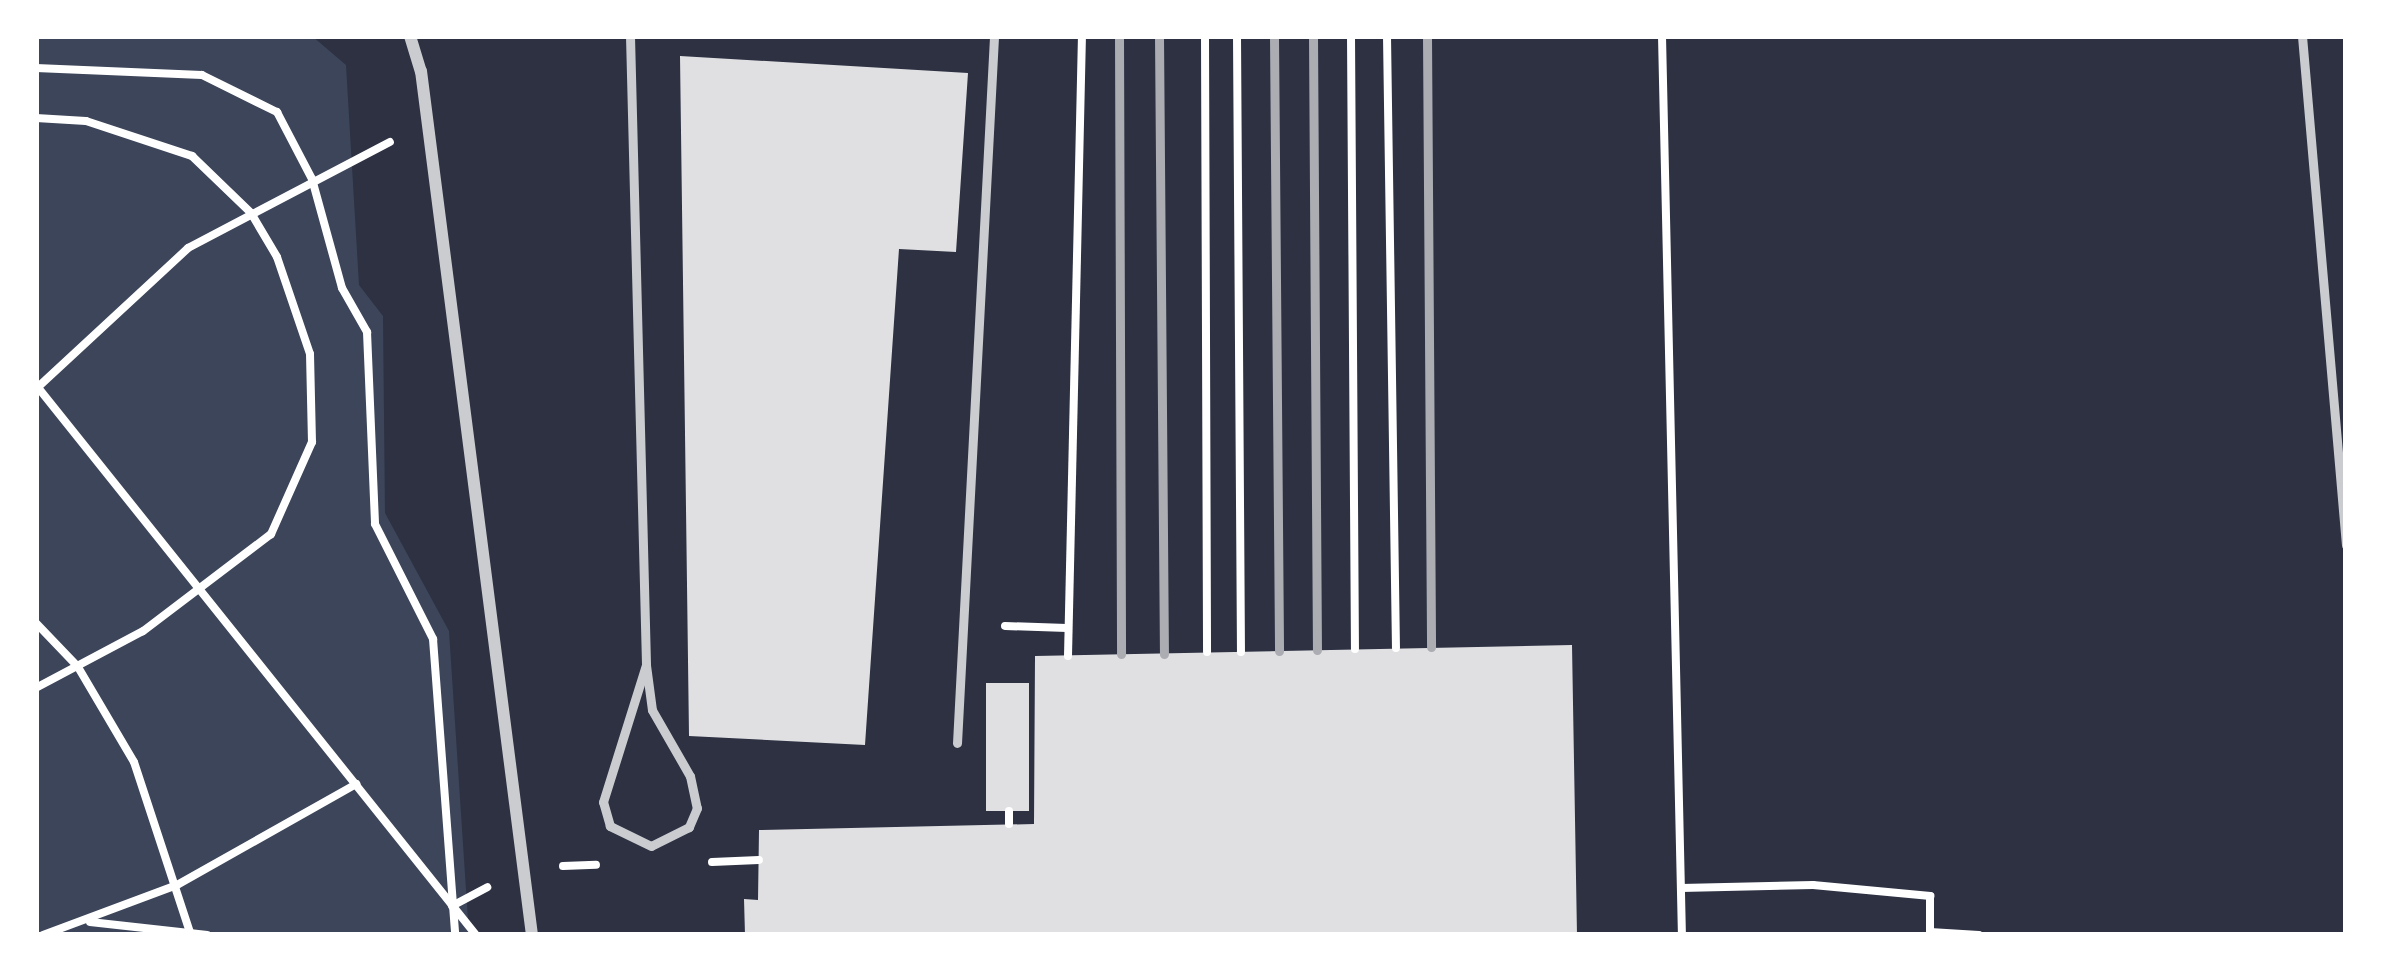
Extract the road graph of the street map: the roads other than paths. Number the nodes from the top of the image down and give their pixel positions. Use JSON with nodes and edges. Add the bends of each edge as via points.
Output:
{"nodes":[{"id":1,"x":410,"y":36,"type":"edge"},
{"id":2,"x":630,"y":36,"type":"edge"},
{"id":3,"x":994,"y":36,"type":"edge"},
{"id":4,"x":2302,"y":36,"type":"edge"},
{"id":5,"x":2346,"y":545,"type":"edge"},
{"id":6,"x":646,"y":665,"type":"junction"},
{"id":7,"x":957,"y":743,"type":"dead end"},
{"id":8,"x":532,"y":935,"type":"edge"}],
"edges":[{"from":1,"to":8,"type":"street","via":[[428,124]]},
{"from":2,"to":6,"type":"lane"},
{"from":3,"to":7,"type":"lane"},
{"from":4,"to":5,"type":"lane"},
{"from":6,"to":6,"type":"lane","via":[[603,802],[610,826],[651,846],[689,827],[697,808],[690,776],[652,710]]}]}
